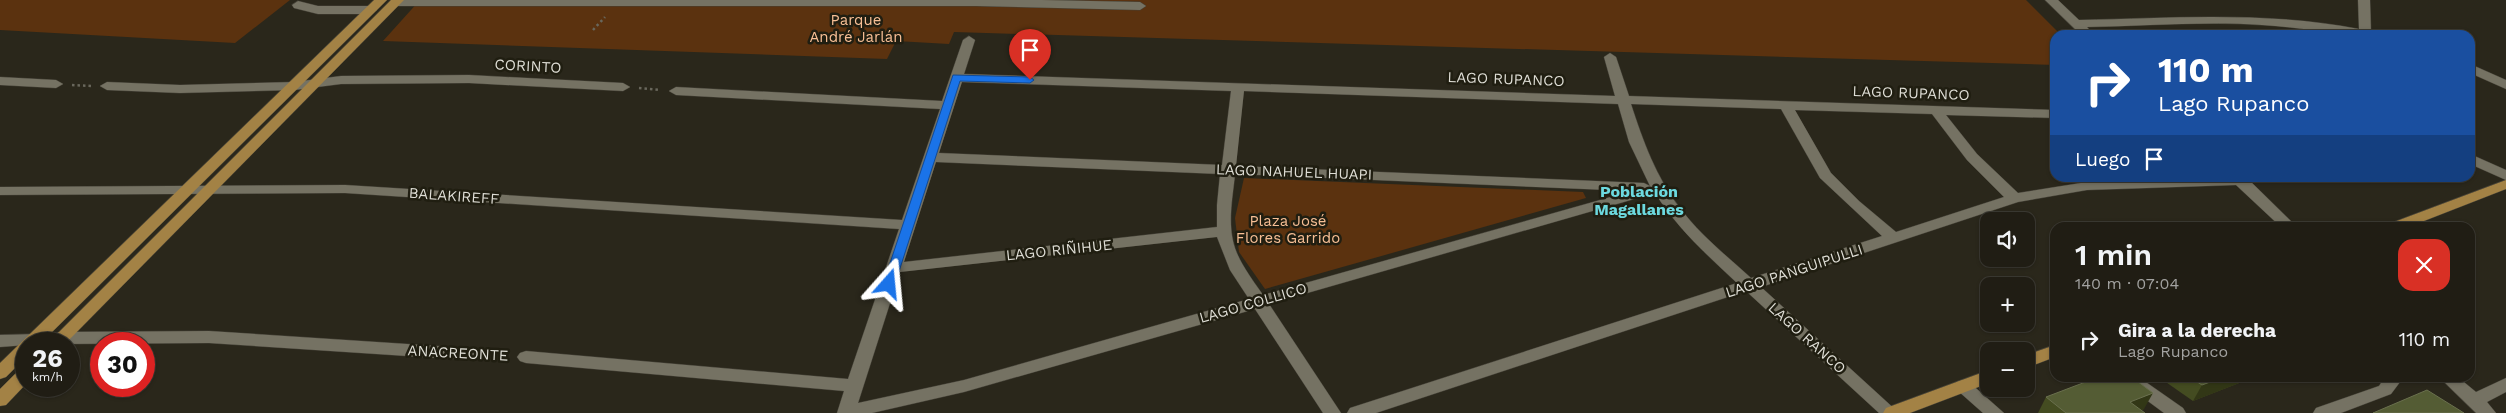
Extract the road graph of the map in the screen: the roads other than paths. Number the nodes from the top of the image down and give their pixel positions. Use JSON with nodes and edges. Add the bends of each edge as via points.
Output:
{"nodes":[{"id":1,"x":322,"y":0,"type":"edge"},
{"id":2,"x":2050,"y":0,"type":"edge"},
{"id":3,"x":2364,"y":0,"type":"edge"},
{"id":4,"x":397,"y":1,"type":"edge"},
{"id":5,"x":520,"y":1,"type":"edge"},
{"id":6,"x":376,"y":5,"type":"edge"},
{"id":7,"x":1140,"y":6,"type":"dead end"},
{"id":8,"x":2076,"y":24,"type":"junction"},
{"id":9,"x":2083,"y":30,"type":"edge"},
{"id":10,"x":2342,"y":30,"type":"edge"},
{"id":11,"x":2367,"y":30,"type":"edge"},
{"id":12,"x":969,"y":40,"type":"dead end"},
{"id":13,"x":1610,"y":57,"type":"dead end"},
{"id":14,"x":2475,"y":70,"type":"edge"},
{"id":15,"x":956,"y":78,"type":"junction"},
{"id":16,"x":0,"y":81,"type":"edge"},
{"id":17,"x":317,"y":82,"type":"junction"},
{"id":18,"x":56,"y":84,"type":"road end"},
{"id":19,"x":2506,"y":85,"type":"edge"},
{"id":20,"x":107,"y":86,"type":"road end"},
{"id":21,"x":294,"y":86,"type":"junction"},
{"id":22,"x":623,"y":87,"type":"road end"},
{"id":23,"x":1238,"y":87,"type":"junction"},
{"id":24,"x":676,"y":90,"type":"road end"},
{"id":25,"x":1621,"y":99,"type":"junction"},
{"id":26,"x":947,"y":105,"type":"junction"},
{"id":27,"x":1786,"y":105,"type":"junction"},
{"id":28,"x":1936,"y":110,"type":"junction"},
{"id":29,"x":2050,"y":114,"type":"edge"},
{"id":30,"x":930,"y":157,"type":"junction"},
{"id":31,"x":2475,"y":160,"type":"edge"},
{"id":32,"x":1228,"y":170,"type":"junction"},
{"id":33,"x":2506,"y":176,"type":"edge"},
{"id":34,"x":2174,"y":182,"type":"edge"},
{"id":35,"x":2243,"y":182,"type":"edge"},
{"id":36,"x":2506,"y":184,"type":"edge"},
{"id":37,"x":1658,"y":188,"type":"junction"},
{"id":38,"x":210,"y":190,"type":"junction"},
{"id":39,"x":0,"y":191,"type":"edge"},
{"id":40,"x":187,"y":191,"type":"junction"},
{"id":41,"x":2016,"y":198,"type":"junction"},
{"id":42,"x":2285,"y":222,"type":"edge"},
{"id":43,"x":2407,"y":222,"type":"edge"},
{"id":44,"x":908,"y":225,"type":"junction"},
{"id":45,"x":1224,"y":231,"type":"junction"},
{"id":46,"x":1894,"y":238,"type":"junction"},
{"id":47,"x":894,"y":268,"type":"junction"},
{"id":48,"x":1749,"y":286,"type":"junction"},
{"id":49,"x":1258,"y":302,"type":"junction"},
{"id":50,"x":42,"y":332,"type":"edge"},
{"id":51,"x":66,"y":332,"type":"edge"},
{"id":52,"x":80,"y":340,"type":"edge"},
{"id":53,"x":0,"y":341,"type":"edge"},
{"id":54,"x":15,"y":342,"type":"edge"},
{"id":55,"x":452,"y":353,"type":"road end"},
{"id":56,"x":2050,"y":353,"type":"edge"},
{"id":57,"x":526,"y":357,"type":"road end"},
{"id":58,"x":15,"y":358,"type":"edge"},
{"id":59,"x":2035,"y":359,"type":"edge"},
{"id":60,"x":0,"y":373,"type":"edge"},
{"id":61,"x":1980,"y":379,"type":"edge"},
{"id":62,"x":2134,"y":382,"type":"edge"},
{"id":63,"x":2391,"y":382,"type":"edge"},
{"id":64,"x":2453,"y":382,"type":"edge"},
{"id":65,"x":15,"y":384,"type":"edge"},
{"id":66,"x":2506,"y":384,"type":"edge"},
{"id":67,"x":855,"y":386,"type":"junction"},
{"id":68,"x":1962,"y":386,"type":"junction"},
{"id":69,"x":0,"y":400,"type":"edge"},
{"id":70,"x":2474,"y":401,"type":"junction"},
{"id":71,"x":847,"y":412,"type":"edge"},
{"id":72,"x":1332,"y":413,"type":"edge"},
{"id":73,"x":1356,"y":413,"type":"edge"},
{"id":74,"x":1891,"y":413,"type":"edge"},
{"id":75,"x":1995,"y":413,"type":"edge"},
{"id":76,"x":2177,"y":413,"type":"edge"},
{"id":77,"x":2322,"y":413,"type":"edge"},
{"id":78,"x":2487,"y":413,"type":"edge"}],
"edges":[{"from":1,"to":6,"type":"street","via":[[298,5],[318,10]]},
{"from":2,"to":8,"type":"street"},
{"from":3,"to":11,"type":"street"},
{"from":4,"to":5,"type":"street"},
{"from":4,"to":17,"type":"main road"},
{"from":5,"to":7,"type":"street","via":[[976,2]]},
{"from":6,"to":21,"type":"main road"},
{"from":8,"to":9,"type":"street"},
{"from":8,"to":10,"type":"street","via":[[2265,20]]},
{"from":12,"to":15,"type":"street"},
{"from":13,"to":25,"type":"street","name":"LAGO RANCO"},
{"from":14,"to":19,"type":"street"},
{"from":15,"to":23,"type":"street","name":"LAGO RUPANCO"},
{"from":15,"to":26,"type":"street"},
{"from":16,"to":18,"type":"street"},
{"from":17,"to":21,"type":"street","name":"CORINTO"},
{"from":17,"to":22,"type":"street","name":"CORINTO","via":[[469,79]]},
{"from":17,"to":38,"type":"main road"},
{"from":20,"to":21,"type":"street","name":"CORINTO","via":[[180,89]]},
{"from":21,"to":40,"type":"main road"},
{"from":23,"to":25,"type":"street","name":"LAGO RUPANCO"},
{"from":23,"to":32,"type":"street"},
{"from":24,"to":26,"type":"street"},
{"from":25,"to":27,"type":"street","name":"LAGO RUPANCO"},
{"from":25,"to":37,"type":"street","name":"LAGO RANCO","via":[[1636,142]]},
{"from":26,"to":30,"type":"street"},
{"from":27,"to":28,"type":"street","name":"LAGO RUPANCO"},
{"from":27,"to":46,"type":"street","via":[[1825,175]]},
{"from":28,"to":29,"type":"street","name":"LAGO RUPANCO"},
{"from":28,"to":41,"type":"street","via":[[1964,151],[1994,182]]},
{"from":30,"to":32,"type":"street","name":"LAGO NAHUEL HUAPI"},
{"from":30,"to":44,"type":"street"},
{"from":31,"to":33,"type":"street"},
{"from":32,"to":37,"type":"street","name":"LAGO NAHUEL HUAPI"},
{"from":32,"to":45,"type":"street"},
{"from":34,"to":41,"type":"street","name":"LAGO PANGUIPULLI","via":[[2087,186]]},
{"from":35,"to":42,"type":"street"},
{"from":36,"to":43,"type":"main road"},
{"from":37,"to":48,"type":"street","name":"LAGO RANCO","via":[[1685,226]]},
{"from":37,"to":49,"type":"street","name":"LAGO COLLICO"},
{"from":38,"to":40,"type":"street","name":"BALAKIREFF"},
{"from":38,"to":44,"type":"street","name":"BALAKIREFF","via":[[345,190]]},
{"from":38,"to":51,"type":"main road"},
{"from":39,"to":40,"type":"street","name":"BALAKIREFF"},
{"from":40,"to":50,"type":"main road"},
{"from":41,"to":46,"type":"street","name":"LAGO PANGUIPULLI"},
{"from":44,"to":47,"type":"street"},
{"from":45,"to":47,"type":"street","name":"LAGO RIÑIHUE"},
{"from":45,"to":49,"type":"street","via":[[1232,260]]},
{"from":46,"to":48,"type":"street","name":"LAGO PANGUIPULLI"},
{"from":47,"to":67,"type":"street"},
{"from":48,"to":73,"type":"street","name":"LAGO PANGUIPULLI"},
{"from":48,"to":74,"type":"street","name":"LAGO RANCO"},
{"from":49,"to":71,"type":"street","name":"LAGO COLLICO","via":[[964,386]]},
{"from":49,"to":72,"type":"street"},
{"from":52,"to":55,"type":"street","name":"ANACREONTE","via":[[209,337]]},
{"from":53,"to":54,"type":"street"},
{"from":56,"to":59,"type":"main road"},
{"from":57,"to":67,"type":"street","name":"ANACREONTE"},
{"from":58,"to":60,"type":"main road"},
{"from":61,"to":68,"type":"main road"},
{"from":62,"to":76,"type":"street"},
{"from":63,"to":77,"type":"street","via":[[2385,390]]},
{"from":64,"to":70,"type":"street"},
{"from":65,"to":69,"type":"main road"},
{"from":66,"to":70,"type":"street"},
{"from":67,"to":71,"type":"street"},
{"from":68,"to":74,"type":"main road"},
{"from":68,"to":75,"type":"street"},
{"from":70,"to":78,"type":"street"}]}
